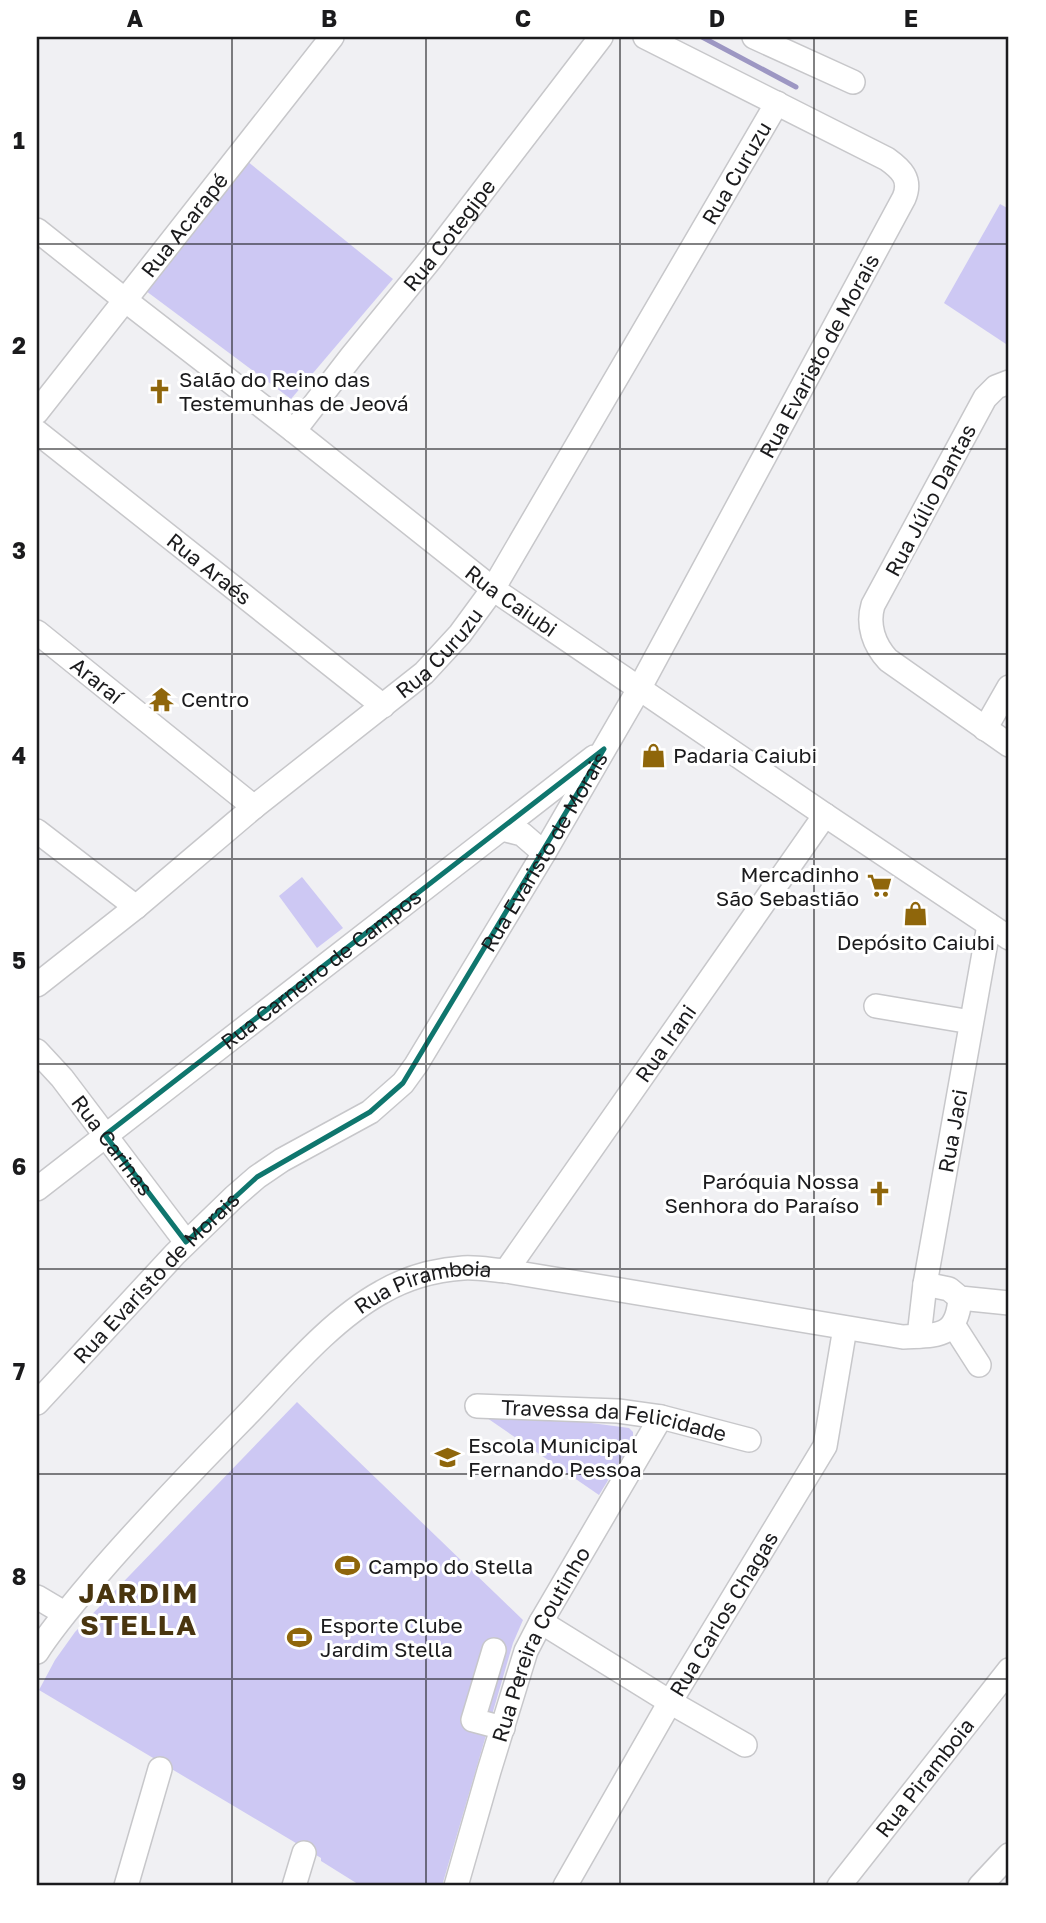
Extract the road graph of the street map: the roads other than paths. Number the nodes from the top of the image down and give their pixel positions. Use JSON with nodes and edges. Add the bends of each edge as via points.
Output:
{"nodes":[{"id":1,"x":332,"y":37,"type":"edge"},
{"id":2,"x":601,"y":37,"type":"edge"},
{"id":3,"x":645,"y":37,"type":"edge"},
{"id":4,"x":754,"y":37,"type":"edge"},
{"id":5,"x":853,"y":82,"type":"dead end"},
{"id":6,"x":777,"y":103,"type":"junction"},
{"id":7,"x":37,"y":230,"type":"edge"},
{"id":8,"x":125,"y":300,"type":"junction"},
{"id":9,"x":1009,"y":382,"type":"edge"},
{"id":10,"x":37,"y":412,"type":"edge"},
{"id":11,"x":294,"y":431,"type":"junction"},
{"id":12,"x":37,"y":432,"type":"edge"},
{"id":13,"x":493,"y":589,"type":"junction"},
{"id":14,"x":37,"y":632,"type":"edge"},
{"id":15,"x":1009,"y":687,"type":"edge"},
{"id":16,"x":639,"y":689,"type":"junction"},
{"id":17,"x":383,"y":706,"type":"junction"},
{"id":18,"x":985,"y":729,"type":"junction"},
{"id":19,"x":1009,"y":745,"type":"edge"},
{"id":20,"x":604,"y":749,"type":"junction"},
{"id":21,"x":254,"y":807,"type":"junction"},
{"id":22,"x":525,"y":811,"type":"junction"},
{"id":23,"x":825,"y":815,"type":"junction"},
{"id":24,"x":502,"y":829,"type":"junction"},
{"id":25,"x":37,"y":831,"type":"edge"},
{"id":26,"x":549,"y":845,"type":"junction"},
{"id":27,"x":136,"y":907,"type":"junction"},
{"id":28,"x":989,"y":925,"type":"junction"},
{"id":29,"x":1009,"y":938,"type":"edge"},
{"id":30,"x":37,"y":985,"type":"edge"},
{"id":31,"x":876,"y":1006,"type":"dead end"},
{"id":32,"x":971,"y":1022,"type":"junction"},
{"id":33,"x":37,"y":1051,"type":"edge"},
{"id":34,"x":105,"y":1135,"type":"junction"},
{"id":35,"x":37,"y":1189,"type":"edge"},
{"id":36,"x":186,"y":1242,"type":"junction"},
{"id":37,"x":506,"y":1271,"type":"junction"},
{"id":38,"x":925,"y":1284,"type":"junction"},
{"id":39,"x":960,"y":1298,"type":"junction"},
{"id":40,"x":1009,"y":1304,"type":"edge"},
{"id":41,"x":954,"y":1326,"type":"junction"},
{"id":42,"x":845,"y":1328,"type":"junction"},
{"id":43,"x":919,"y":1336,"type":"junction"},
{"id":44,"x":979,"y":1365,"type":"dead end"},
{"id":45,"x":37,"y":1403,"type":"edge"},
{"id":46,"x":477,"y":1406,"type":"dead end"},
{"id":47,"x":661,"y":1417,"type":"junction"},
{"id":48,"x":750,"y":1440,"type":"dead end"},
{"id":49,"x":37,"y":1597,"type":"edge"},
{"id":50,"x":64,"y":1614,"type":"junction"},
{"id":51,"x":541,"y":1622,"type":"junction"},
{"id":52,"x":494,"y":1650,"type":"dead end"},
{"id":53,"x":37,"y":1652,"type":"edge"},
{"id":54,"x":1009,"y":1670,"type":"edge"},
{"id":55,"x":670,"y":1702,"type":"junction"},
{"id":56,"x":503,"y":1728,"type":"junction"},
{"id":57,"x":745,"y":1745,"type":"dead end"},
{"id":58,"x":160,"y":1769,"type":"dead end"},
{"id":59,"x":304,"y":1853,"type":"dead end"},
{"id":60,"x":1009,"y":1855,"type":"edge"},
{"id":61,"x":126,"y":1886,"type":"edge"},
{"id":62,"x":294,"y":1886,"type":"edge"},
{"id":63,"x":456,"y":1886,"type":"edge"},
{"id":64,"x":565,"y":1886,"type":"edge"},
{"id":65,"x":839,"y":1886,"type":"edge"},
{"id":66,"x":980,"y":1886,"type":"edge"}],
"edges":[{"from":1,"to":8,"type":"street","name":"Rua Acarapé"},
{"from":2,"to":11,"type":"street","name":"Rua Cotegipe"},
{"from":3,"to":6,"type":"street"},
{"from":4,"to":5,"type":"street"},
{"from":6,"to":13,"type":"street","name":"Rua Curuzu"},
{"from":6,"to":16,"type":"street","name":"Rua Evaristo de Morais","via":[[887,159],[902,171],[907,185],[904,198]]},
{"from":7,"to":8,"type":"street","name":"Rua Caiubi"},
{"from":8,"to":10,"type":"street","name":"Rua Acarapé"},
{"from":8,"to":11,"type":"street","name":"Rua Caiubi"},
{"from":9,"to":18,"type":"street","name":"Rua Júlio Dantas","via":[[985,398],[871,612],[872,631],[888,660]]},
{"from":11,"to":13,"type":"street","name":"Rua Caiubi"},
{"from":12,"to":17,"type":"street","name":"Rua Araés"},
{"from":13,"to":16,"type":"street","name":"Rua Caiubi"},
{"from":13,"to":17,"type":"street","name":"Rua Curuzu","via":[[424,673]]},
{"from":14,"to":21,"type":"street","name":"Araraí"},
{"from":15,"to":18,"type":"street"},
{"from":16,"to":20,"type":"street","name":"Rua Evaristo de Morais"},
{"from":16,"to":23,"type":"street","name":"Rua Caiubi"},
{"from":17,"to":21,"type":"street","name":"Rua Curuzu"},
{"from":18,"to":19,"type":"street"},
{"from":20,"to":22,"type":"street","name":"Rua Carneiro de Campos"},
{"from":20,"to":26,"type":"street","name":"Rua Evaristo de Morais"},
{"from":21,"to":27,"type":"street","name":"Rua Curuzu"},
{"from":22,"to":24,"type":"street","name":"Rua Carneiro de Campos"},
{"from":22,"to":26,"type":"street","via":[[540,819]]},
{"from":23,"to":28,"type":"street","name":"Rua Caiubi"},
{"from":23,"to":37,"type":"street","name":"Rua Irani"},
{"from":24,"to":26,"type":"street"},
{"from":24,"to":34,"type":"street","name":"Rua Carneiro de Campos"},
{"from":25,"to":27,"type":"street"},
{"from":26,"to":36,"type":"street","name":"Rua Evaristo de Morais","via":[[403,1083],[370,1112],[257,1177]]},
{"from":27,"to":30,"type":"street","name":"Rua Curuzu"},
{"from":28,"to":29,"type":"street","name":"Rua Caiubi"},
{"from":28,"to":32,"type":"street","name":"Rua Jaci"},
{"from":31,"to":32,"type":"street"},
{"from":32,"to":38,"type":"street","name":"Rua Jaci"},
{"from":33,"to":34,"type":"street","name":"Rua Carinas"},
{"from":34,"to":35,"type":"street","name":"Rua Carneiro de Campos"},
{"from":34,"to":36,"type":"street","name":"Rua Carinas"},
{"from":36,"to":45,"type":"street","name":"Rua Evaristo de Morais"},
{"from":37,"to":42,"type":"street","name":"Rua Piramboia"},
{"from":37,"to":50,"type":"street","name":"Rua Piramboia","via":[[465,1268],[436,1272],[382,1292],[354,1310],[146,1519]]},
{"from":38,"to":39,"type":"street","via":[[949,1289]]},
{"from":38,"to":43,"type":"street","name":"Rua Jaci"},
{"from":39,"to":40,"type":"street"},
{"from":39,"to":41,"type":"street"},
{"from":41,"to":43,"type":"street","name":"Rua Piramboia","via":[[934,1336]]},
{"from":41,"to":44,"type":"street"},
{"from":42,"to":43,"type":"street","name":"Rua Piramboia"},
{"from":42,"to":55,"type":"street","name":"Rua Carlos Chagas","via":[[825,1447]]},
{"from":46,"to":47,"type":"street","name":"Travessa da Felicidade"},
{"from":47,"to":48,"type":"street","name":"Travessa da Felicidade"},
{"from":47,"to":51,"type":"street","name":"Rua Pereira Coutinho"},
{"from":49,"to":50,"type":"street"},
{"from":50,"to":53,"type":"street","name":"Rua Piramboia"},
{"from":51,"to":55,"type":"street"},
{"from":51,"to":56,"type":"street","name":"Rua Pereira Coutinho","via":[[526,1651]]},
{"from":52,"to":56,"type":"street","via":[[473,1720]]},
{"from":54,"to":65,"type":"street","name":"Rua Piramboia"},
{"from":55,"to":57,"type":"street"},
{"from":55,"to":64,"type":"street","name":"Rua Carlos Chagas"},
{"from":56,"to":63,"type":"street","name":"Rua Pereira Coutinho"},
{"from":58,"to":61,"type":"street"},
{"from":59,"to":62,"type":"street"},
{"from":60,"to":66,"type":"street"}]}
